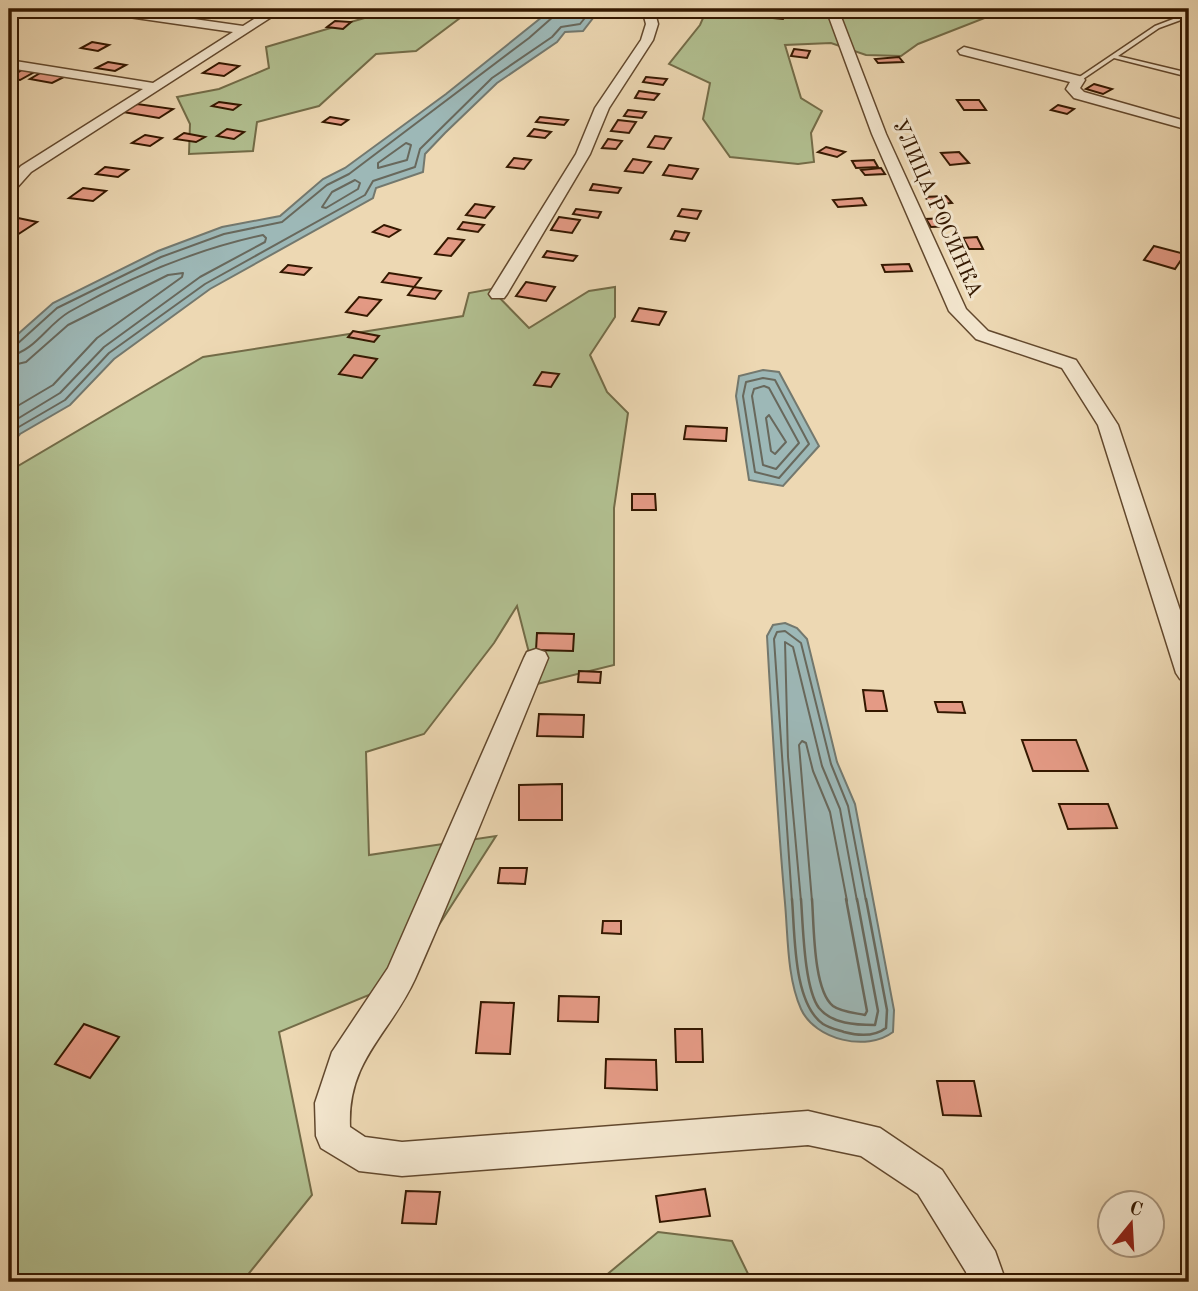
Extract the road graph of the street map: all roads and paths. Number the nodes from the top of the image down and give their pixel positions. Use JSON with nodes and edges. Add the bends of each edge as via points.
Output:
{"nodes":[{"id":1,"x":101,"y":9,"type":"edge"},
{"id":2,"x":278,"y":9,"type":"edge"},
{"id":3,"x":648,"y":9,"type":"edge"},
{"id":4,"x":832,"y":9,"type":"edge"},
{"id":5,"x":1189,"y":15,"type":"edge"},
{"id":6,"x":245,"y":30,"type":"junction"},
{"id":7,"x":964,"y":51,"type":"dead end"},
{"id":8,"x":1116,"y":57,"type":"junction"},
{"id":9,"x":9,"y":64,"type":"edge"},
{"id":10,"x":1189,"y":75,"type":"edge"},
{"id":11,"x":1078,"y":80,"type":"junction"},
{"id":12,"x":153,"y":88,"type":"junction"},
{"id":13,"x":1189,"y":126,"type":"edge"},
{"id":14,"x":9,"y":161,"type":"edge"},
{"id":15,"x":26,"y":169,"type":"junction"},
{"id":16,"x":9,"y":188,"type":"edge"},
{"id":17,"x":498,"y":294,"type":"dead end"},
{"id":18,"x":536,"y":658,"type":"dead end"},
{"id":19,"x":1189,"y":673,"type":"edge"},
{"id":20,"x":988,"y":1282,"type":"edge"}],
"edges":[{"from":1,"to":6,"type":"street"},
{"from":2,"to":6,"type":"street"},
{"from":3,"to":17,"type":"street","via":[[652,24],[647,40],[602,108],[583,154]]},
{"from":4,"to":19,"type":"street","name":"УЛИЦА РОСИНКА","via":[[879,134],[958,311],[982,335],[1069,364],[1108,425]]},
{"from":5,"to":8,"type":"lane","via":[[1157,27]]},
{"from":6,"to":12,"type":"street"},
{"from":7,"to":11,"type":"street"},
{"from":8,"to":10,"type":"lane"},
{"from":8,"to":11,"type":"lane"},
{"from":9,"to":12,"type":"street"},
{"from":11,"to":13,"type":"street","via":[[1073,89],[1079,95]]},
{"from":12,"to":15,"type":"street"},
{"from":14,"to":15,"type":"street"},
{"from":15,"to":16,"type":"street"},
{"from":18,"to":20,"type":"street","via":[[400,976],[344,1063],[332,1103],[333,1136],[359,1154],[402,1159],[808,1128],[868,1140],[930,1182],[982,1264]]}]}
